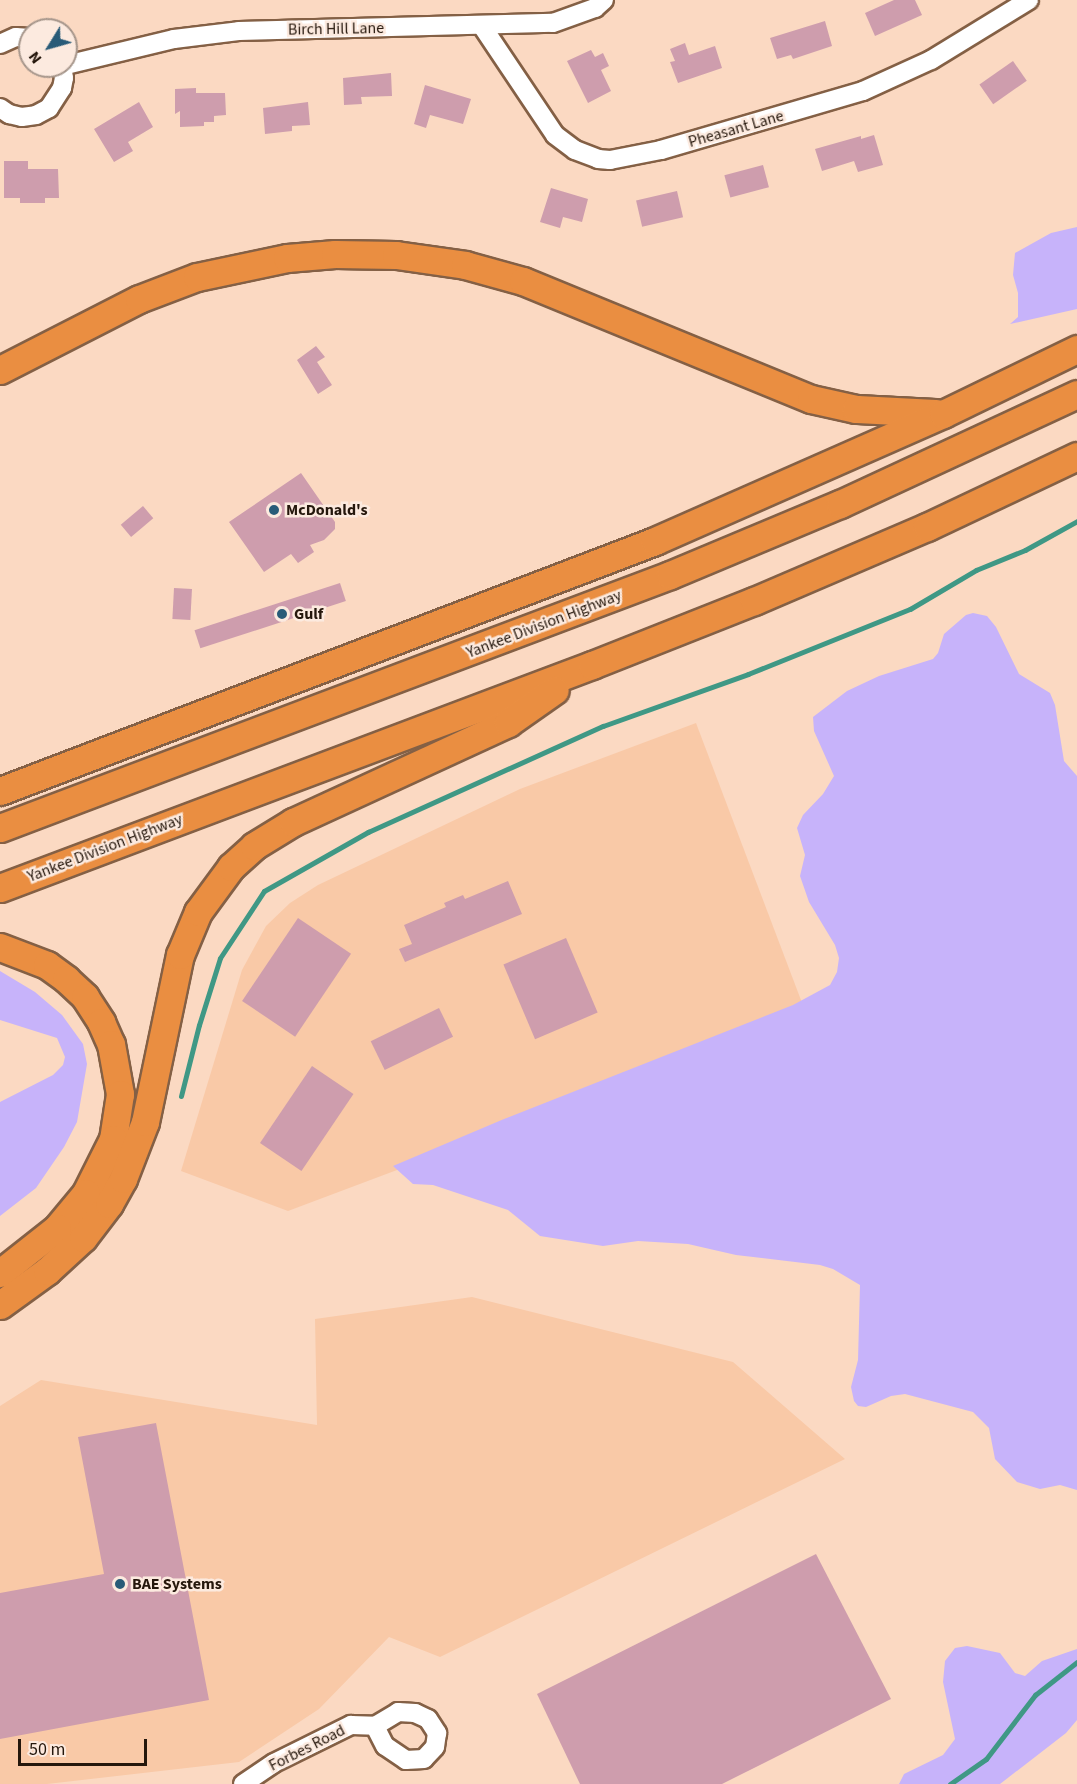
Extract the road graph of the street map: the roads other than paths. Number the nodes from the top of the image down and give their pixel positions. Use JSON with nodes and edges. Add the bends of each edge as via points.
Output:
{"nodes":[{"id":1,"x":604,"y":0,"type":"edge"},
{"id":2,"x":1029,"y":0,"type":"edge"},
{"id":3,"x":482,"y":26,"type":"junction"},
{"id":4,"x":18,"y":38,"type":"edge"},
{"id":5,"x":0,"y":44,"type":"edge"},
{"id":6,"x":78,"y":62,"type":"edge"},
{"id":7,"x":64,"y":78,"type":"edge"},
{"id":8,"x":0,"y":108,"type":"edge"},
{"id":9,"x":1077,"y":350,"type":"edge"},
{"id":10,"x":0,"y":370,"type":"edge"},
{"id":11,"x":1077,"y":394,"type":"edge"},
{"id":12,"x":944,"y":414,"type":"junction"},
{"id":13,"x":1077,"y":456,"type":"edge"},
{"id":14,"x":592,"y":665,"type":"junction"},
{"id":15,"x":0,"y":791,"type":"edge"},
{"id":16,"x":0,"y":828,"type":"edge"},
{"id":17,"x":0,"y":888,"type":"edge"},
{"id":18,"x":0,"y":946,"type":"edge"},
{"id":19,"x":0,"y":1274,"type":"edge"},
{"id":20,"x":0,"y":1305,"type":"edge"},
{"id":21,"x":375,"y":1726,"type":"dead end"},
{"id":22,"x":243,"y":1784,"type":"edge"}],
"edges":[{"from":1,"to":3,"type":"street","name":"Birch Hill Lane","via":[[595,8],[554,23]]},
{"from":2,"to":3,"type":"street","name":"Pheasant Lane","via":[[931,60],[863,91],[661,150],[610,160],[575,150],[555,135]]},
{"from":3,"to":6,"type":"street","name":"Birch Hill Lane","via":[[210,33]]},
{"from":4,"to":5,"type":"street"},
{"from":7,"to":8,"type":"street","name":"Birch Hill Lane","via":[[49,108],[36,115],[22,117]]},
{"from":9,"to":12,"type":"highway"},
{"from":10,"to":12,"type":"highway","via":[[139,299],[204,275],[304,256],[396,255],[476,268],[534,285],[811,399],[856,409]]},
{"from":11,"to":16,"type":"highway","name":"Yankee Division Highway","via":[[898,478],[689,568]]},
{"from":12,"to":15,"type":"highway","via":[[655,541]]},
{"from":13,"to":14,"type":"highway","name":"Yankee Division Highway","via":[[860,556]]},
{"from":14,"to":17,"type":"highway","name":"Yankee Division Highway"},
{"from":14,"to":20,"type":"highway","via":[[508,723],[293,822],[254,846],[231,867],[203,905],[184,945],[142,1131],[118,1190],[75,1246]]},
{"from":18,"to":19,"type":"highway","via":[[56,970],[85,997],[111,1044],[120,1094],[113,1139],[86,1193],[57,1228]]},
{"from":21,"to":22,"type":"street","name":"Forbes Road","via":[[351,1725],[274,1763]]}]}
